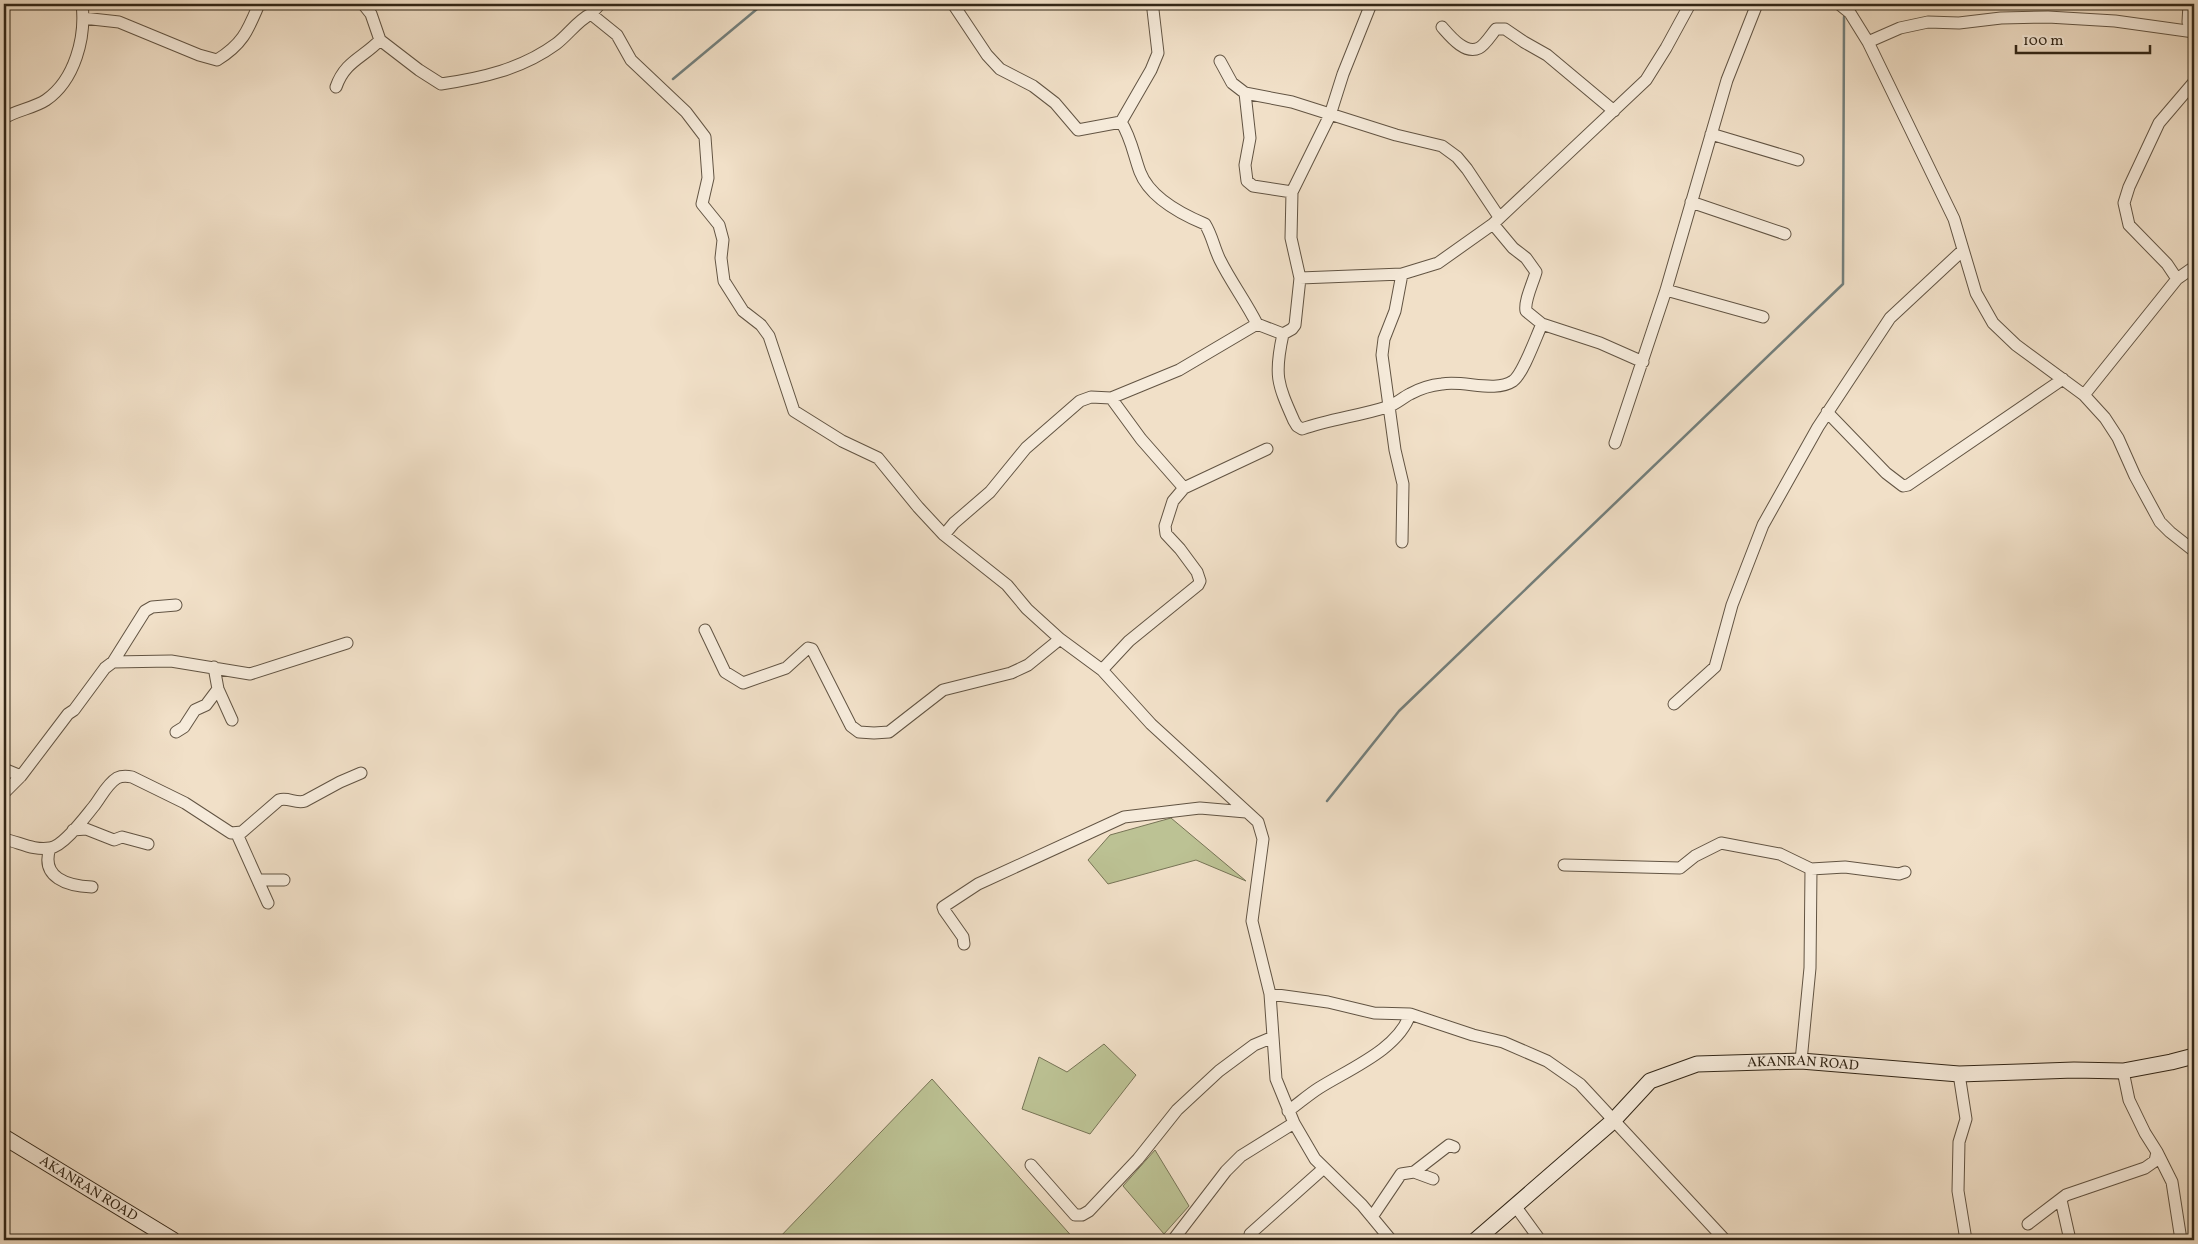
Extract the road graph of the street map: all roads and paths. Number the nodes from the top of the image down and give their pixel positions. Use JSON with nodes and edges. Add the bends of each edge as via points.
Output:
{"nodes":[{"id":1,"x":82,"y":4,"type":"edge"},
{"id":2,"x":259,"y":4,"type":"edge"},
{"id":3,"x":363,"y":4,"type":"edge"},
{"id":4,"x":600,"y":4,"type":"edge"},
{"id":5,"x":952,"y":4,"type":"edge"},
{"id":6,"x":1371,"y":4,"type":"edge"},
{"id":7,"x":1690,"y":4,"type":"edge"},
{"id":8,"x":1757,"y":4,"type":"edge"},
{"id":9,"x":1839,"y":4,"type":"edge"},
{"id":10,"x":2189,"y":4,"type":"edge"},
{"id":11,"x":1153,"y":10,"type":"dead end"},
{"id":12,"x":592,"y":14,"type":"junction"},
{"id":13,"x":83,"y":18,"type":"junction"},
{"id":14,"x":1442,"y":27,"type":"dead end"},
{"id":15,"x":2194,"y":31,"type":"edge"},
{"id":16,"x":380,"y":40,"type":"junction"},
{"id":17,"x":1868,"y":42,"type":"junction"},
{"id":18,"x":1220,"y":61,"type":"dead end"},
{"id":19,"x":2194,"y":82,"type":"edge"},
{"id":20,"x":336,"y":87,"type":"dead end"},
{"id":21,"x":1245,"y":93,"type":"junction"},
{"id":22,"x":1614,"y":111,"type":"junction"},
{"id":23,"x":1330,"y":115,"type":"junction"},
{"id":24,"x":4,"y":118,"type":"edge"},
{"id":25,"x":1121,"y":122,"type":"junction"},
{"id":26,"x":1710,"y":134,"type":"junction"},
{"id":27,"x":1798,"y":160,"type":"dead end"},
{"id":28,"x":1292,"y":192,"type":"junction"},
{"id":29,"x":1691,"y":202,"type":"junction"},
{"id":30,"x":1496,"y":220,"type":"junction"},
{"id":31,"x":1785,"y":234,"type":"dead end"},
{"id":32,"x":1963,"y":250,"type":"junction"},
{"id":33,"x":2194,"y":267,"type":"edge"},
{"id":34,"x":1402,"y":274,"type":"junction"},
{"id":35,"x":1300,"y":278,"type":"junction"},
{"id":36,"x":2177,"y":279,"type":"junction"},
{"id":37,"x":1666,"y":290,"type":"junction"},
{"id":38,"x":1763,"y":317,"type":"dead end"},
{"id":39,"x":1257,"y":324,"type":"junction"},
{"id":40,"x":1542,"y":324,"type":"junction"},
{"id":41,"x":1283,"y":334,"type":"junction"},
{"id":42,"x":1643,"y":362,"type":"junction"},
{"id":43,"x":2063,"y":379,"type":"junction"},
{"id":44,"x":2084,"y":395,"type":"junction"},
{"id":45,"x":1111,"y":398,"type":"junction"},
{"id":46,"x":1390,"y":407,"type":"junction"},
{"id":47,"x":1827,"y":412,"type":"junction"},
{"id":48,"x":1615,"y":443,"type":"dead end"},
{"id":49,"x":1267,"y":449,"type":"dead end"},
{"id":50,"x":1184,"y":488,"type":"junction"},
{"id":51,"x":944,"y":536,"type":"junction"},
{"id":52,"x":1402,"y":542,"type":"dead end"},
{"id":53,"x":2194,"y":551,"type":"edge"},
{"id":54,"x":176,"y":605,"type":"dead end"},
{"id":55,"x":704,"y":630,"type":"dead end"},
{"id":56,"x":1060,"y":639,"type":"junction"},
{"id":57,"x":347,"y":642,"type":"dead end"},
{"id":58,"x":114,"y":662,"type":"junction"},
{"id":59,"x":214,"y":667,"type":"junction"},
{"id":60,"x":1102,"y":670,"type":"junction"},
{"id":61,"x":218,"y":689,"type":"junction"},
{"id":62,"x":1674,"y":704,"type":"dead end"},
{"id":63,"x":232,"y":720,"type":"dead end"},
{"id":64,"x":176,"y":732,"type":"dead end"},
{"id":65,"x":4,"y":769,"type":"edge"},
{"id":66,"x":361,"y":773,"type":"dead end"},
{"id":67,"x":22,"y":776,"type":"junction"},
{"id":68,"x":4,"y":793,"type":"edge"},
{"id":69,"x":1246,"y":812,"type":"junction"},
{"id":70,"x":73,"y":830,"type":"junction"},
{"id":71,"x":236,"y":834,"type":"junction"},
{"id":72,"x":4,"y":839,"type":"edge"},
{"id":73,"x":148,"y":844,"type":"dead end"},
{"id":74,"x":50,"y":848,"type":"junction"},
{"id":75,"x":1564,"y":865,"type":"dead end"},
{"id":76,"x":1812,"y":869,"type":"junction"},
{"id":77,"x":1905,"y":872,"type":"dead end"},
{"id":78,"x":258,"y":880,"type":"junction"},
{"id":79,"x":284,"y":880,"type":"dead end"},
{"id":80,"x":92,"y":887,"type":"dead end"},
{"id":81,"x":268,"y":903,"type":"dead end"},
{"id":82,"x":964,"y":944,"type":"dead end"},
{"id":83,"x":1270,"y":994,"type":"junction"},
{"id":84,"x":1410,"y":1014,"type":"junction"},
{"id":85,"x":1273,"y":1037,"type":"junction"},
{"id":86,"x":2194,"y":1056,"type":"edge"},
{"id":87,"x":1801,"y":1061,"type":"junction"},
{"id":88,"x":2123,"y":1070,"type":"junction"},
{"id":89,"x":1959,"y":1074,"type":"junction"},
{"id":90,"x":1288,"y":1111,"type":"junction"},
{"id":91,"x":1613,"y":1121,"type":"junction"},
{"id":92,"x":1294,"y":1123,"type":"junction"},
{"id":93,"x":4,"y":1137,"type":"edge"},
{"id":94,"x":1454,"y":1147,"type":"dead end"},
{"id":95,"x":2157,"y":1152,"type":"junction"},
{"id":96,"x":1031,"y":1165,"type":"dead end"},
{"id":97,"x":1324,"y":1168,"type":"junction"},
{"id":98,"x":1414,"y":1172,"type":"junction"},
{"id":99,"x":1433,"y":1179,"type":"dead end"},
{"id":100,"x":2062,"y":1200,"type":"junction"},
{"id":101,"x":1516,"y":1207,"type":"junction"},
{"id":102,"x":1372,"y":1217,"type":"junction"},
{"id":103,"x":2028,"y":1224,"type":"dead end"},
{"id":104,"x":1250,"y":1234,"type":"dead end"},
{"id":105,"x":173,"y":1240,"type":"edge"},
{"id":106,"x":1173,"y":1240,"type":"edge"},
{"id":107,"x":1391,"y":1240,"type":"edge"},
{"id":108,"x":1476,"y":1240,"type":"edge"},
{"id":109,"x":1540,"y":1240,"type":"edge"},
{"id":110,"x":1725,"y":1240,"type":"edge"},
{"id":111,"x":1966,"y":1240,"type":"edge"},
{"id":112,"x":2070,"y":1240,"type":"edge"},
{"id":113,"x":2181,"y":1240,"type":"edge"}],
"edges":[{"from":1,"to":13,"type":"street"},
{"from":2,"to":13,"type":"street","via":[[246,34],[233,50],[217,60],[118,22]]},
{"from":3,"to":16,"type":"street","via":[[371,14]]},
{"from":4,"to":12,"type":"street"},
{"from":5,"to":25,"type":"street","via":[[1000,69],[1033,86],[1055,103],[1078,130]]},
{"from":6,"to":23,"type":"street"},
{"from":7,"to":22,"type":"street","via":[[1646,80]]},
{"from":8,"to":26,"type":"street"},
{"from":9,"to":17,"type":"street","via":[[1850,12]]},
{"from":10,"to":15,"type":"street","via":[[2188,22]]},
{"from":11,"to":25,"type":"street","via":[[1158,53]]},
{"from":12,"to":16,"type":"street","via":[[556,44],[524,63],[491,76],[441,84]]},
{"from":12,"to":51,"type":"street","via":[[617,35],[631,60],[686,112],[705,138],[708,178],[702,204],[719,225],[723,240],[724,281],[743,311],[769,336],[794,411],[842,441],[878,458]]},
{"from":13,"to":24,"type":"street","via":[[80,41],[64,83],[45,101]]},
{"from":14,"to":22,"type":"street","via":[[1458,44],[1476,49],[1496,30],[1505,28],[1547,55]]},
{"from":15,"to":17,"type":"street","via":[[2048,16],[1928,22],[1900,28]]},
{"from":16,"to":20,"type":"street","via":[[348,65],[340,74]]},
{"from":17,"to":32,"type":"street","via":[[1954,219]]},
{"from":18,"to":21,"type":"street","via":[[1232,83]]},
{"from":19,"to":36,"type":"street","via":[[2159,123],[2124,203],[2129,225]]},
{"from":21,"to":23,"type":"street","via":[[1292,102]]},
{"from":21,"to":28,"type":"street","via":[[1250,138],[1245,165],[1247,181],[1253,186]]},
{"from":22,"to":30,"type":"street"},
{"from":23,"to":28,"type":"street"},
{"from":23,"to":30,"type":"street","via":[[1442,146],[1467,169]]},
{"from":25,"to":39,"type":"street","via":[[1142,175],[1160,198],[1205,224],[1220,259]]},
{"from":26,"to":27,"type":"street"},
{"from":26,"to":29,"type":"street"},
{"from":28,"to":35,"type":"street","via":[[1291,238]]},
{"from":29,"to":31,"type":"street"},
{"from":29,"to":37,"type":"street"},
{"from":30,"to":34,"type":"street","via":[[1438,263]]},
{"from":30,"to":40,"type":"street","via":[[1513,248],[1536,272],[1525,306],[1526,311]]},
{"from":32,"to":43,"type":"street","via":[[1976,293],[1993,323],[2016,346]]},
{"from":32,"to":47,"type":"street","via":[[1890,318]]},
{"from":33,"to":36,"type":"street"},
{"from":34,"to":35,"type":"street"},
{"from":34,"to":46,"type":"street","via":[[1382,355]]},
{"from":35,"to":41,"type":"street","via":[[1295,325]]},
{"from":36,"to":44,"type":"street"},
{"from":37,"to":38,"type":"street"},
{"from":37,"to":42,"type":"street"},
{"from":39,"to":41,"type":"street"},
{"from":39,"to":45,"type":"street","via":[[1179,370]]},
{"from":40,"to":42,"type":"street","via":[[1600,343]]},
{"from":40,"to":46,"type":"street","via":[[1522,370],[1514,380],[1500,387],[1443,384],[1411,393]]},
{"from":41,"to":46,"type":"street","via":[[1276,363],[1278,380],[1299,428]]},
{"from":42,"to":48,"type":"street"},
{"from":43,"to":44,"type":"street"},
{"from":43,"to":47,"type":"street","via":[[1903,486],[1886,473]]},
{"from":44,"to":53,"type":"street","via":[[2118,438],[2160,522]]},
{"from":45,"to":50,"type":"street"},
{"from":45,"to":51,"type":"street","via":[[1090,397],[1080,401],[1026,448],[990,492]]},
{"from":46,"to":52,"type":"street","via":[[1403,484]]},
{"from":47,"to":62,"type":"street","via":[[1763,525],[1732,605],[1715,667]]},
{"from":49,"to":50,"type":"street"},
{"from":50,"to":60,"type":"street","via":[[1173,501],[1165,526],[1166,534],[1197,572],[1200,581],[1130,641]]},
{"from":51,"to":56,"type":"street","via":[[1008,585],[1027,609]]},
{"from":54,"to":58,"type":"street","via":[[152,607],[145,611]]},
{"from":55,"to":56,"type":"street","via":[[725,672],[743,683],[786,668],[808,648],[812,649],[851,726],[859,732],[874,734],[894,729],[943,690],[1011,673],[1028,665]]},
{"from":56,"to":60,"type":"street"},
{"from":57,"to":59,"type":"street","via":[[250,674]]},
{"from":58,"to":59,"type":"street","via":[[171,661]]},
{"from":58,"to":67,"type":"street","via":[[105,668]]},
{"from":59,"to":61,"type":"street"},
{"from":60,"to":69,"type":"street","via":[[1151,724]]},
{"from":61,"to":63,"type":"street"},
{"from":61,"to":64,"type":"street","via":[[206,705],[195,710],[184,727]]},
{"from":65,"to":67,"type":"street"},
{"from":66,"to":71,"type":"street","via":[[305,801],[279,800]]},
{"from":67,"to":68,"type":"street"},
{"from":69,"to":82,"type":"street","via":[[1200,808],[1124,817],[1029,859],[978,884],[943,907],[963,937]]},
{"from":69,"to":83,"type":"street","via":[[1258,822],[1263,839],[1252,921]]},
{"from":70,"to":71,"type":"street","via":[[116,778],[124,776],[177,800]]},
{"from":70,"to":73,"type":"street","via":[[86,829],[114,840],[122,837]]},
{"from":70,"to":74,"type":"street","via":[[60,844]]},
{"from":71,"to":78,"type":"street"},
{"from":72,"to":74,"type":"street","via":[[35,848]]},
{"from":74,"to":80,"type":"street","via":[[47,857],[52,875],[77,886]]},
{"from":75,"to":76,"type":"street","via":[[1680,868],[1721,843],[1780,854]]},
{"from":76,"to":77,"type":"street"},
{"from":76,"to":87,"type":"street","via":[[1810,968]]},
{"from":78,"to":79,"type":"street"},
{"from":78,"to":81,"type":"street"},
{"from":83,"to":84,"type":"street","via":[[1328,1002],[1374,1013]]},
{"from":83,"to":85,"type":"street"},
{"from":84,"to":90,"type":"street","via":[[1400,1034],[1383,1049],[1317,1089]]},
{"from":84,"to":91,"type":"street","via":[[1503,1042],[1547,1061],[1580,1084]]},
{"from":85,"to":90,"type":"street","via":[[1276,1079]]},
{"from":85,"to":96,"type":"street","via":[[1254,1045],[1219,1071],[1177,1110],[1138,1159],[1082,1215],[1075,1214]]},
{"from":86,"to":88,"type":"main road","name":"AKANRAN ROAD"},
{"from":87,"to":89,"type":"main road","name":"AKANRAN ROAD"},
{"from":87,"to":91,"type":"main road","name":"AKANRAN ROAD","via":[[1697,1064],[1650,1081]]},
{"from":88,"to":89,"type":"main road","name":"AKANRAN ROAD"},
{"from":88,"to":95,"type":"street","via":[[2129,1100],[2144,1134]]},
{"from":89,"to":111,"type":"street","via":[[1966,1119],[1959,1142],[1958,1181]]},
{"from":90,"to":92,"type":"street"},
{"from":91,"to":101,"type":"main road","name":"AKANRAN ROAD"},
{"from":91,"to":110,"type":"street"},
{"from":92,"to":97,"type":"street"},
{"from":92,"to":106,"type":"street","via":[[1241,1156]]},
{"from":93,"to":105,"type":"main road","name":"AKANRAN ROAD"},
{"from":94,"to":98,"type":"street","via":[[1449,1145]]},
{"from":95,"to":100,"type":"street","via":[[2155,1161],[2145,1168],[2066,1195]]},
{"from":95,"to":113,"type":"street","via":[[2172,1182]]},
{"from":97,"to":102,"type":"street"},
{"from":97,"to":104,"type":"street"},
{"from":98,"to":99,"type":"street"},
{"from":98,"to":102,"type":"street","via":[[1401,1174]]},
{"from":100,"to":103,"type":"street"},
{"from":100,"to":112,"type":"street"},
{"from":101,"to":108,"type":"main road","name":"AKANRAN ROAD"},
{"from":101,"to":109,"type":"street"},
{"from":102,"to":107,"type":"street"}]}
